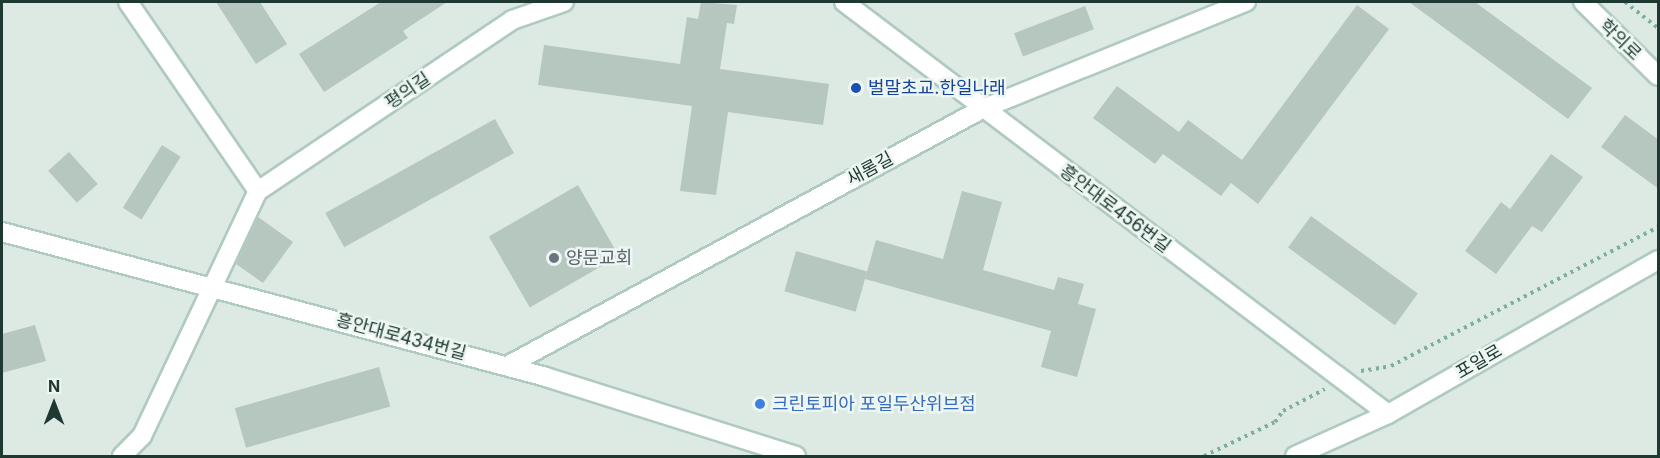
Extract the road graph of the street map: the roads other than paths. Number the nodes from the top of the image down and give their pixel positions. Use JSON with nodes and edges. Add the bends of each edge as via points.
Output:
{"nodes":[{"id":1,"x":128,"y":2,"type":"edge"},
{"id":2,"x":564,"y":2,"type":"edge"},
{"id":3,"x":844,"y":2,"type":"edge"},
{"id":4,"x":1246,"y":2,"type":"edge"},
{"id":5,"x":1583,"y":2,"type":"edge"},
{"id":6,"x":1659,"y":76,"type":"edge"},
{"id":7,"x":982,"y":109,"type":"junction"},
{"id":8,"x":258,"y":191,"type":"junction"},
{"id":9,"x":2,"y":232,"type":"edge"},
{"id":10,"x":1659,"y":260,"type":"edge"},
{"id":11,"x":213,"y":285,"type":"junction"},
{"id":12,"x":507,"y":366,"type":"junction"},
{"id":13,"x":1388,"y":414,"type":"junction"},
{"id":14,"x":122,"y":456,"type":"edge"},
{"id":15,"x":796,"y":456,"type":"edge"},
{"id":16,"x":1295,"y":456,"type":"edge"}],
"edges":[{"from":1,"to":8,"type":"street"},
{"from":2,"to":8,"type":"street","name":"평의길","via":[[512,20]]},
{"from":3,"to":7,"type":"street","name":"흥안대로456번길"},
{"from":4,"to":7,"type":"street","name":"새롬길"},
{"from":5,"to":6,"type":"street","name":"학의로"},
{"from":7,"to":12,"type":"street","name":"새롬길"},
{"from":7,"to":13,"type":"street","name":"흥안대로456번길"},
{"from":8,"to":11,"type":"street"},
{"from":9,"to":11,"type":"street","name":"흥안대로434번길"},
{"from":10,"to":13,"type":"street","name":"포일로"},
{"from":11,"to":12,"type":"street","name":"흥안대로434번길"},
{"from":11,"to":14,"type":"street","via":[[142,436]]},
{"from":12,"to":15,"type":"street","name":"흥안대로434번길"},
{"from":13,"to":16,"type":"street","name":"포일로"}]}
